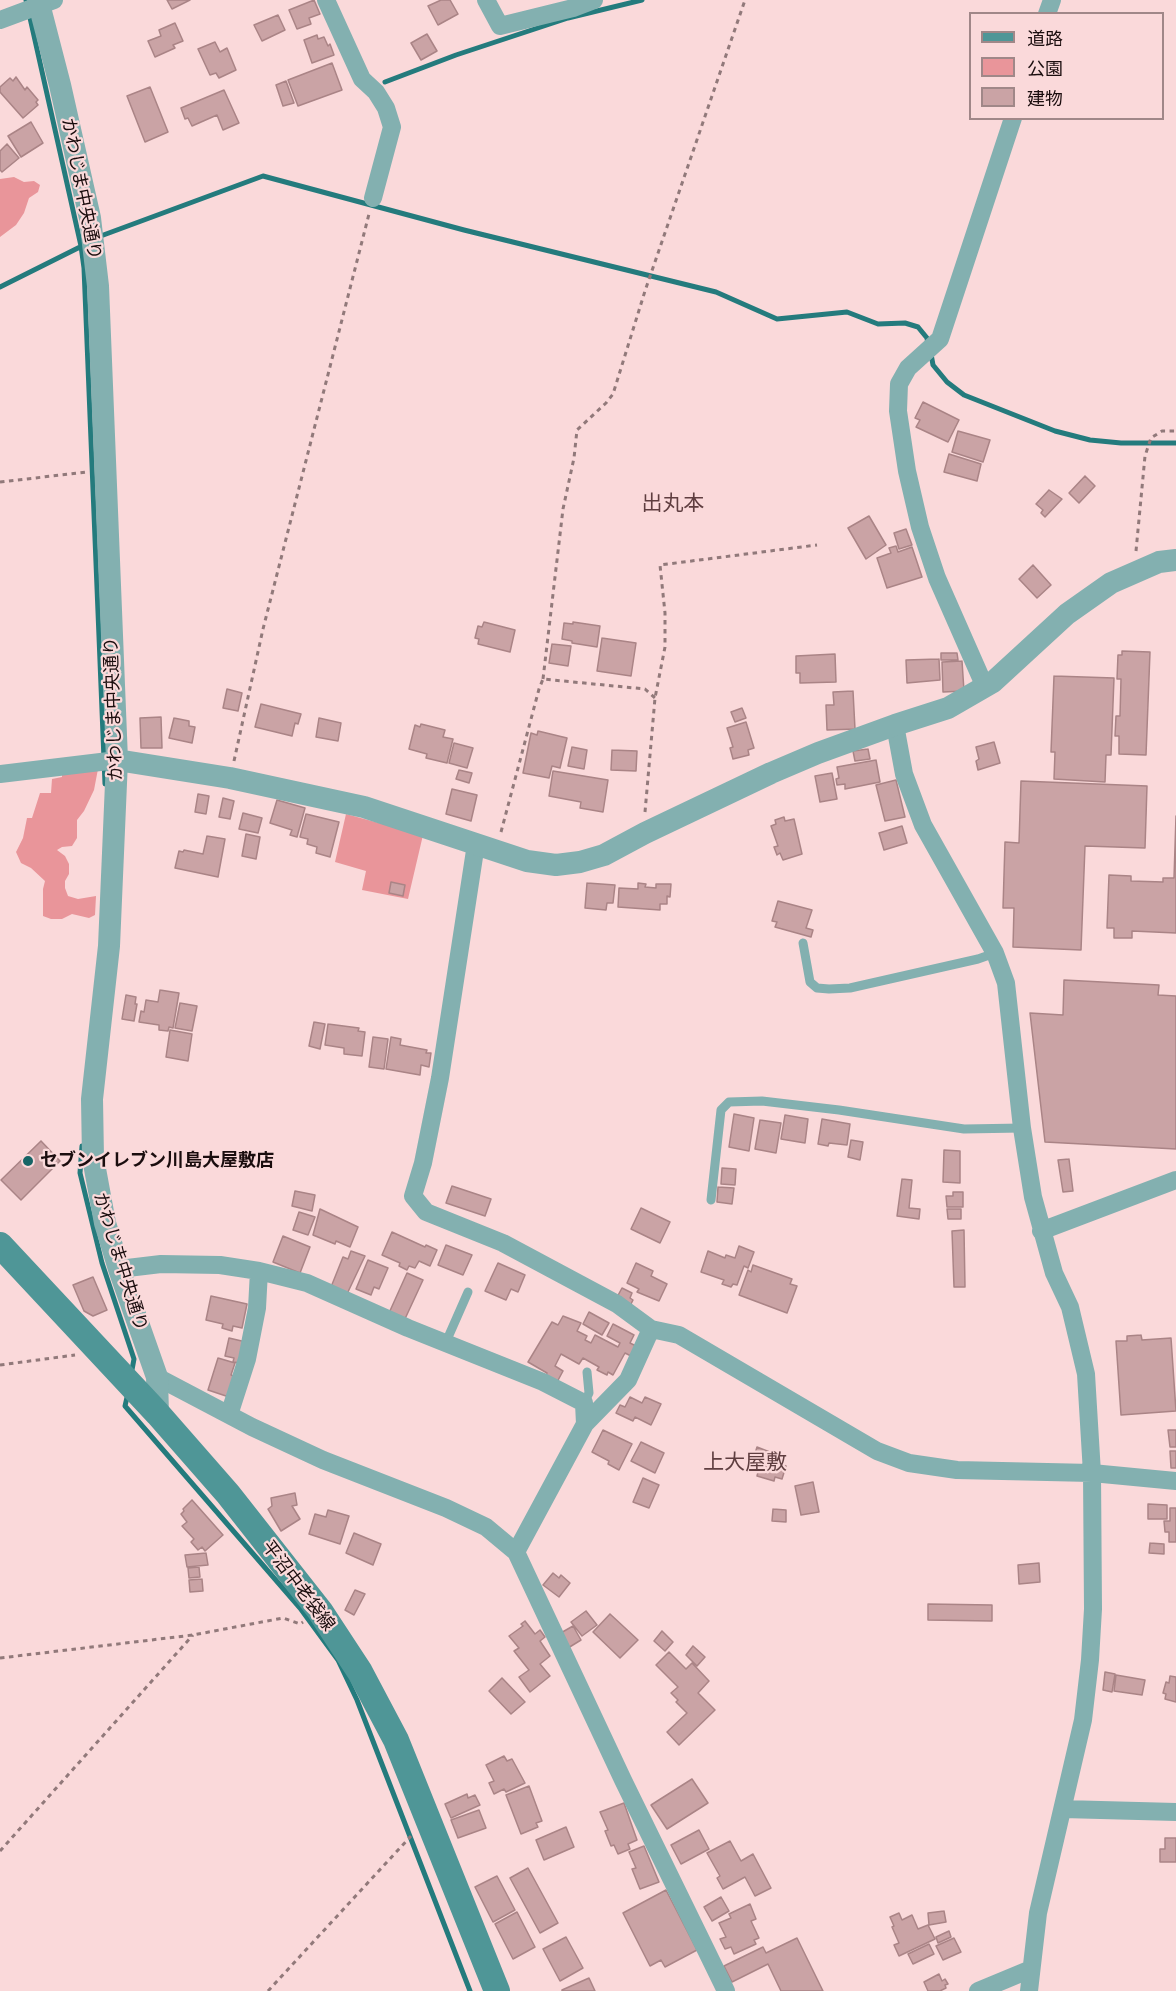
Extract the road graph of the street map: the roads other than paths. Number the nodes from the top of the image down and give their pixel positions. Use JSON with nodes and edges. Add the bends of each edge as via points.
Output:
{"nodes":[{"id":1,"x":326,"y":0,"type":"edge"},
{"id":2,"x":486,"y":0,"type":"edge"},
{"id":3,"x":594,"y":0,"type":"edge"},
{"id":4,"x":44,"y":2,"type":"edge"},
{"id":5,"x":0,"y":20,"type":"edge"},
{"id":6,"x":1012,"y":120,"type":"edge"},
{"id":7,"x":374,"y":198,"type":"road end"},
{"id":8,"x":1176,"y":560,"type":"edge"},
{"id":9,"x":985,"y":687,"type":"junction"},
{"id":10,"x":895,"y":725,"type":"junction"},
{"id":11,"x":117,"y":760,"type":"junction"},
{"id":12,"x":0,"y":774,"type":"edge"},
{"id":13,"x":486,"y":848,"type":"junction"},
{"id":14,"x":803,"y":944,"type":"dead end"},
{"id":15,"x":995,"y":953,"type":"junction"},
{"id":16,"x":1022,"y":1128,"type":"junction"},
{"id":17,"x":1176,"y":1180,"type":"edge"},
{"id":18,"x":711,"y":1200,"type":"dead end"},
{"id":19,"x":1041,"y":1231,"type":"junction"},
{"id":20,"x":0,"y":1245,"type":"edge"},
{"id":21,"x":119,"y":1269,"type":"junction"},
{"id":22,"x":260,"y":1271,"type":"junction"},
{"id":23,"x":468,"y":1292,"type":"dead end"},
{"id":24,"x":651,"y":1329,"type":"junction"},
{"id":25,"x":446,"y":1342,"type":"junction"},
{"id":26,"x":587,"y":1372,"type":"dead end"},
{"id":27,"x":157,"y":1377,"type":"junction"},
{"id":28,"x":584,"y":1403,"type":"junction"},
{"id":29,"x":158,"y":1414,"type":"junction"},
{"id":30,"x":229,"y":1415,"type":"junction"},
{"id":31,"x":585,"y":1424,"type":"junction"},
{"id":32,"x":1092,"y":1473,"type":"junction"},
{"id":33,"x":1176,"y":1481,"type":"edge"},
{"id":34,"x":516,"y":1552,"type":"junction"},
{"id":35,"x":1063,"y":1809,"type":"junction"},
{"id":36,"x":1176,"y":1812,"type":"edge"},
{"id":37,"x":1031,"y":1969,"type":"junction"},
{"id":38,"x":497,"y":1991,"type":"edge"},
{"id":39,"x":726,"y":1991,"type":"edge"},
{"id":40,"x":978,"y":1991,"type":"edge"},
{"id":41,"x":1029,"y":1991,"type":"edge"}],
"edges":[{"from":1,"to":7,"type":"street","via":[[362,80],[381,100],[392,127]]},
{"from":2,"to":3,"type":"street","via":[[500,26]]},
{"from":4,"to":5,"type":"street"},
{"from":4,"to":11,"type":"street","name":"かわじま中央通り","via":[[90,218],[98,286]]},
{"from":6,"to":9,"type":"street","via":[[940,339],[908,368],[898,384],[899,421],[920,527],[937,578]]},
{"from":8,"to":9,"type":"street","via":[[1159,562],[1111,583],[1067,614]]},
{"from":9,"to":10,"type":"street","via":[[948,708]]},
{"from":10,"to":13,"type":"street","via":[[780,769],[604,855],[556,865]]},
{"from":10,"to":15,"type":"street","via":[[904,774],[923,825]]},
{"from":11,"to":12,"type":"street"},
{"from":11,"to":13,"type":"street","via":[[230,778],[364,807]]},
{"from":11,"to":21,"type":"street","name":"かわじま中央通り","via":[[109,946],[91,1132],[97,1186]]},
{"from":13,"to":24,"type":"street","via":[[423,1163],[413,1196],[426,1212],[503,1243],[617,1304]]},
{"from":14,"to":15,"type":"lane","via":[[810,982],[829,989],[850,988]]},
{"from":15,"to":16,"type":"street","via":[[1006,983]]},
{"from":16,"to":18,"type":"lane","via":[[964,1129],[762,1101],[729,1102],[721,1110]]},
{"from":16,"to":19,"type":"street"},
{"from":17,"to":19,"type":"street"},
{"from":19,"to":32,"type":"street","via":[[1070,1307],[1086,1374]]},
{"from":20,"to":29,"type":"main road","name":"平沼中老袋線"},
{"from":21,"to":22,"type":"street","via":[[189,1263]]},
{"from":21,"to":27,"type":"street","name":"かわじま中央通り"},
{"from":22,"to":25,"type":"street","via":[[307,1283]]},
{"from":22,"to":30,"type":"street","via":[[247,1359]]},
{"from":23,"to":25,"type":"lane"},
{"from":24,"to":31,"type":"street","via":[[628,1380]]},
{"from":24,"to":32,"type":"street","via":[[679,1335],[877,1451],[909,1463],[957,1470]]},
{"from":25,"to":28,"type":"street"},
{"from":26,"to":28,"type":"lane","via":[[589,1393]]},
{"from":27,"to":29,"type":"street","name":"かわじま中央通り"},
{"from":27,"to":30,"type":"street"},
{"from":28,"to":31,"type":"street"},
{"from":29,"to":38,"type":"main road","name":"平沼中老袋線","via":[[295,1578],[360,1672],[396,1740]]},
{"from":30,"to":34,"type":"street","via":[[323,1460],[447,1508],[486,1527]]},
{"from":31,"to":34,"type":"street"},
{"from":32,"to":33,"type":"street"},
{"from":32,"to":35,"type":"street","via":[[1090,1660],[1083,1720]]},
{"from":34,"to":39,"type":"street"},
{"from":35,"to":36,"type":"street"},
{"from":35,"to":37,"type":"street","via":[[1038,1914]]},
{"from":37,"to":40,"type":"street"},
{"from":37,"to":41,"type":"street"}]}
